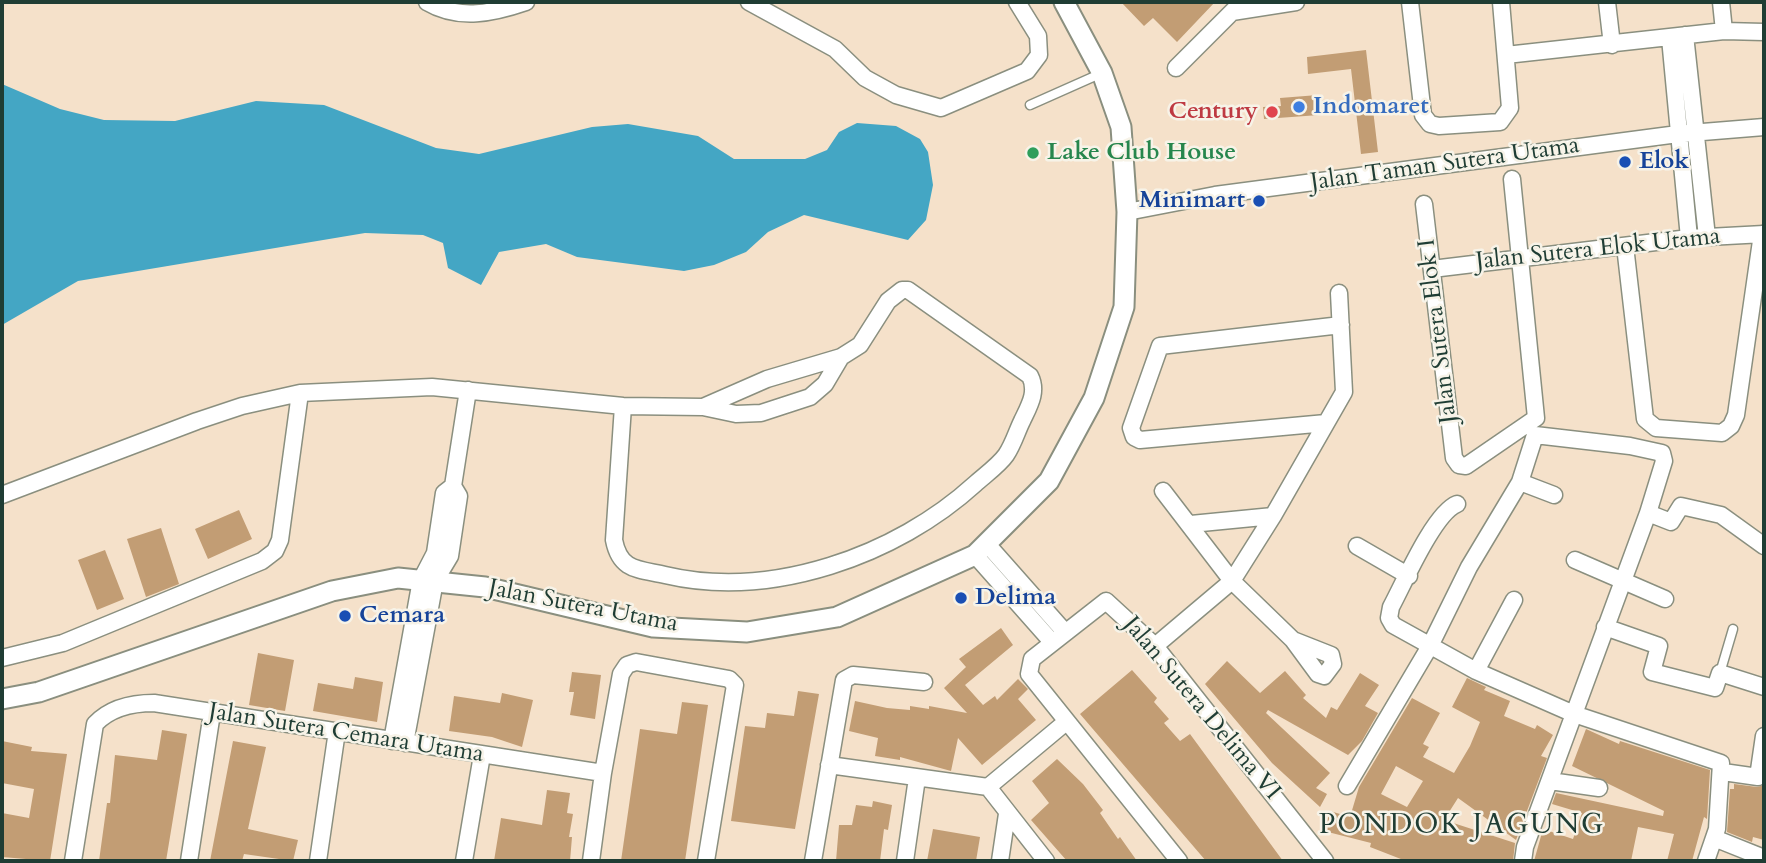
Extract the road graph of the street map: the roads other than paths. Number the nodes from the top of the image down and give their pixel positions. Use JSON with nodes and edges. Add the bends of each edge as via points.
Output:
{"nodes":[{"id":1,"x":427,"y":2,"type":"edge"},
{"id":2,"x":526,"y":2,"type":"edge"},
{"id":3,"x":750,"y":2,"type":"edge"},
{"id":4,"x":1017,"y":2,"type":"edge"},
{"id":5,"x":1064,"y":2,"type":"edge"},
{"id":6,"x":1296,"y":2,"type":"edge"},
{"id":7,"x":1410,"y":2,"type":"edge"},
{"id":8,"x":1501,"y":2,"type":"edge"},
{"id":9,"x":1608,"y":2,"type":"edge"},
{"id":10,"x":1721,"y":2,"type":"edge"},
{"id":11,"x":1237,"y":7,"type":"edge"},
{"id":12,"x":1724,"y":31,"type":"junction"},
{"id":13,"x":1764,"y":32,"type":"edge"},
{"id":14,"x":1677,"y":37,"type":"junction"},
{"id":15,"x":1612,"y":45,"type":"junction"},
{"id":16,"x":1506,"y":55,"type":"junction"},
{"id":17,"x":1176,"y":68,"type":"dead end"},
{"id":18,"x":1102,"y":73,"type":"junction"},
{"id":19,"x":1030,"y":105,"type":"dead end"},
{"id":20,"x":1764,"y":127,"type":"edge"},
{"id":21,"x":1696,"y":133,"type":"junction"},
{"id":22,"x":1678,"y":134,"type":"junction"},
{"id":23,"x":1512,"y":179,"type":"dead end"},
{"id":24,"x":1424,"y":204,"type":"dead end"},
{"id":25,"x":1127,"y":212,"type":"junction"},
{"id":26,"x":1763,"y":234,"type":"edge"},
{"id":27,"x":1707,"y":237,"type":"junction"},
{"id":28,"x":1689,"y":238,"type":"junction"},
{"id":29,"x":1625,"y":246,"type":"junction"},
{"id":30,"x":1522,"y":257,"type":"junction"},
{"id":31,"x":1432,"y":269,"type":"junction"},
{"id":32,"x":1339,"y":293,"type":"dead end"},
{"id":33,"x":1341,"y":325,"type":"junction"},
{"id":34,"x":841,"y":357,"type":"junction"},
{"id":35,"x":468,"y":390,"type":"junction"},
{"id":36,"x":300,"y":393,"type":"junction"},
{"id":37,"x":623,"y":406,"type":"junction"},
{"id":38,"x":703,"y":407,"type":"junction"},
{"id":39,"x":1326,"y":423,"type":"junction"},
{"id":40,"x":1520,"y":482,"type":"junction"},
{"id":41,"x":1163,"y":491,"type":"dead end"},
{"id":42,"x":2,"y":495,"type":"edge"},
{"id":43,"x":1554,"y":495,"type":"dead end"},
{"id":44,"x":1457,"y":504,"type":"dead end"},
{"id":45,"x":1648,"y":513,"type":"junction"},
{"id":46,"x":1273,"y":516,"type":"junction"},
{"id":47,"x":1191,"y":524,"type":"junction"},
{"id":48,"x":1357,"y":546,"type":"dead end"},
{"id":49,"x":1764,"y":546,"type":"edge"},
{"id":50,"x":981,"y":550,"type":"junction"},
{"id":51,"x":1575,"y":560,"type":"dead end"},
{"id":52,"x":1409,"y":576,"type":"junction"},
{"id":53,"x":428,"y":580,"type":"junction"},
{"id":54,"x":1232,"y":581,"type":"junction"},
{"id":55,"x":1622,"y":582,"type":"junction"},
{"id":56,"x":1665,"y":599,"type":"dead end"},
{"id":57,"x":1514,"y":600,"type":"dead end"},
{"id":58,"x":1605,"y":627,"type":"junction"},
{"id":59,"x":1733,"y":629,"type":"dead end"},
{"id":60,"x":1058,"y":637,"type":"junction"},
{"id":61,"x":1293,"y":640,"type":"dead end"},
{"id":62,"x":1155,"y":646,"type":"junction"},
{"id":63,"x":1430,"y":646,"type":"junction"},
{"id":64,"x":2,"y":658,"type":"edge"},
{"id":65,"x":1476,"y":671,"type":"junction"},
{"id":66,"x":1720,"y":673,"type":"junction"},
{"id":67,"x":924,"y":681,"type":"dead end"},
{"id":68,"x":1764,"y":687,"type":"edge"},
{"id":69,"x":2,"y":699,"type":"edge"},
{"id":70,"x":212,"y":713,"type":"junction"},
{"id":71,"x":1574,"y":714,"type":"junction"},
{"id":72,"x":1066,"y":722,"type":"junction"},
{"id":73,"x":337,"y":731,"type":"junction"},
{"id":74,"x":1764,"y":736,"type":"edge"},
{"id":75,"x":399,"y":742,"type":"junction"},
{"id":76,"x":482,"y":755,"type":"junction"},
{"id":77,"x":829,"y":765,"type":"junction"},
{"id":78,"x":1723,"y":772,"type":"junction"},
{"id":79,"x":603,"y":773,"type":"junction"},
{"id":80,"x":917,"y":778,"type":"junction"},
{"id":81,"x":1550,"y":781,"type":"junction"},
{"id":82,"x":1347,"y":786,"type":"dead end"},
{"id":83,"x":988,"y":787,"type":"junction"},
{"id":84,"x":1599,"y":788,"type":"dead end"},
{"id":85,"x":1007,"y":814,"type":"junction"},
{"id":86,"x":1714,"y":838,"type":"junction"},
{"id":87,"x":1764,"y":858,"type":"edge"},
{"id":88,"x":73,"y":861,"type":"edge"},
{"id":89,"x":189,"y":861,"type":"edge"},
{"id":90,"x":318,"y":861,"type":"edge"},
{"id":91,"x":464,"y":861,"type":"edge"},
{"id":92,"x":591,"y":861,"type":"edge"},
{"id":93,"x":706,"y":861,"type":"edge"},
{"id":94,"x":813,"y":861,"type":"edge"},
{"id":95,"x":905,"y":861,"type":"edge"},
{"id":96,"x":1000,"y":861,"type":"edge"},
{"id":97,"x":1046,"y":861,"type":"edge"},
{"id":98,"x":1179,"y":861,"type":"edge"},
{"id":99,"x":1325,"y":861,"type":"edge"},
{"id":100,"x":1524,"y":861,"type":"edge"},
{"id":101,"x":1706,"y":861,"type":"edge"}],
"edges":[{"from":1,"to":2,"type":"street","via":[[475,14]]},
{"from":3,"to":4,"type":"street","via":[[835,49],[865,78],[895,95],[942,108],[1027,71],[1039,55],[1038,36]]},
{"from":5,"to":18,"type":"street","name":"Jalan Sutera Utama"},
{"from":6,"to":11,"type":"street"},
{"from":7,"to":16,"type":"street","via":[[1423,115],[1430,124],[1500,122],[1506,117],[1510,108]]},
{"from":8,"to":16,"type":"street"},
{"from":9,"to":15,"type":"street"},
{"from":10,"to":12,"type":"street"},
{"from":11,"to":17,"type":"street"},
{"from":12,"to":13,"type":"street"},
{"from":12,"to":14,"type":"street"},
{"from":14,"to":15,"type":"street"},
{"from":14,"to":21,"type":"street"},
{"from":14,"to":22,"type":"street"},
{"from":15,"to":16,"type":"street"},
{"from":18,"to":19,"type":"lane"},
{"from":18,"to":25,"type":"street","name":"Jalan Sutera Utama","via":[[1122,127]]},
{"from":20,"to":21,"type":"street","name":"Jalan Taman Sutera Utama"},
{"from":21,"to":22,"type":"street","name":"Jalan Taman Sutera Utama"},
{"from":21,"to":27,"type":"street"},
{"from":22,"to":25,"type":"street","name":"Jalan Taman Sutera Utama","via":[[1215,195]]},
{"from":22,"to":28,"type":"street"},
{"from":23,"to":30,"type":"street"},
{"from":24,"to":31,"type":"street","name":"Jalan Sutera Elok I"},
{"from":25,"to":50,"type":"street","name":"Jalan Sutera Utama","via":[[1124,307],[1094,398],[1049,481]]},
{"from":26,"to":27,"type":"street","name":"Jalan Sutera Elok Utama"},
{"from":26,"to":29,"type":"street","via":[[1731,426],[1722,433],[1656,428],[1647,422]]},
{"from":27,"to":28,"type":"street","name":"Jalan Sutera Elok Utama"},
{"from":28,"to":29,"type":"street","name":"Jalan Sutera Elok Utama"},
{"from":29,"to":30,"type":"street","name":"Jalan Sutera Elok Utama"},
{"from":30,"to":31,"type":"street","name":"Jalan Sutera Elok Utama"},
{"from":30,"to":31,"type":"street","name":"Jalan Sutera Elok I","via":[[1536,418],[1466,466],[1454,458]]},
{"from":32,"to":33,"type":"street"},
{"from":33,"to":39,"type":"street","via":[[1346,384]]},
{"from":33,"to":39,"type":"street","via":[[1160,346],[1130,428],[1140,440]]},
{"from":34,"to":37,"type":"street","via":[[860,345],[888,301],[908,290],[1030,376],[1033,397],[1006,455],[950,506],[879,547],[805,574],[739,583],[691,581],[627,566],[617,554],[614,540]]},
{"from":34,"to":38,"type":"street","via":[[767,379]]},
{"from":34,"to":38,"type":"street","via":[[825,384],[810,397],[761,413],[736,414]]},
{"from":35,"to":36,"type":"street","via":[[393,387]]},
{"from":35,"to":37,"type":"street"},
{"from":35,"to":53,"type":"street","via":[[453,485],[458,496],[443,554]]},
{"from":36,"to":42,"type":"street","via":[[197,421]]},
{"from":36,"to":64,"type":"street","via":[[275,551],[262,561],[63,643]]},
{"from":37,"to":38,"type":"street"},
{"from":39,"to":46,"type":"street"},
{"from":40,"to":43,"type":"street"},
{"from":40,"to":45,"type":"street","via":[[1535,435],[1662,453],[1664,461]]},
{"from":40,"to":63,"type":"street","via":[[1469,567]]},
{"from":41,"to":47,"type":"street"},
{"from":44,"to":52,"type":"street","via":[[1436,526]]},
{"from":45,"to":49,"type":"street","via":[[1671,522],[1681,506],[1689,506],[1727,518]]},
{"from":45,"to":55,"type":"street"},
{"from":46,"to":47,"type":"street"},
{"from":46,"to":54,"type":"street"},
{"from":47,"to":54,"type":"street"},
{"from":48,"to":52,"type":"street"},
{"from":50,"to":53,"type":"street","name":"Jalan Sutera Utama","via":[[837,617],[747,632],[653,627],[485,587]]},
{"from":50,"to":60,"type":"street"},
{"from":51,"to":55,"type":"street"},
{"from":52,"to":63,"type":"street","via":[[1389,618],[1393,625]]},
{"from":53,"to":69,"type":"street","name":"Jalan Sutera Utama","via":[[398,578],[332,591],[39,692]]},
{"from":53,"to":75,"type":"street"},
{"from":54,"to":61,"type":"street"},
{"from":54,"to":62,"type":"street"},
{"from":55,"to":56,"type":"street"},
{"from":55,"to":58,"type":"street"},
{"from":57,"to":65,"type":"street"},
{"from":58,"to":66,"type":"street","via":[[1659,646],[1652,671],[1715,688]]},
{"from":58,"to":71,"type":"street"},
{"from":59,"to":66,"type":"lane"},
{"from":60,"to":62,"type":"street","name":"Jalan Sutera Delima VI","via":[[1106,601]]},
{"from":60,"to":72,"type":"street","via":[[1032,659],[1029,674]]},
{"from":62,"to":99,"type":"street","name":"Jalan Sutera Delima VI"},
{"from":63,"to":65,"type":"street"},
{"from":63,"to":82,"type":"street"},
{"from":65,"to":71,"type":"street"},
{"from":66,"to":68,"type":"street"},
{"from":67,"to":77,"type":"street","via":[[848,676]]},
{"from":70,"to":73,"type":"street","name":"Jalan Sutera Cemara Utama"},
{"from":70,"to":88,"type":"street","name":"Jalan Sutera Cemara Utama","via":[[136,703],[104,714],[95,724]]},
{"from":70,"to":89,"type":"street"},
{"from":71,"to":78,"type":"street","via":[[1717,760]]},
{"from":71,"to":81,"type":"street"},
{"from":72,"to":83,"type":"street"},
{"from":72,"to":98,"type":"street"},
{"from":73,"to":75,"type":"street","name":"Jalan Sutera Cemara Utama"},
{"from":73,"to":90,"type":"street"},
{"from":74,"to":78,"type":"street","via":[[1758,777]]},
{"from":75,"to":76,"type":"street","name":"Jalan Sutera Cemara Utama"},
{"from":76,"to":79,"type":"street","name":"Jalan Sutera Cemara Utama"},
{"from":76,"to":91,"type":"street"},
{"from":77,"to":80,"type":"street"},
{"from":77,"to":94,"type":"street"},
{"from":78,"to":86,"type":"street"},
{"from":79,"to":92,"type":"street"},
{"from":79,"to":93,"type":"street","via":[[621,674],[627,665],[636,662],[729,678],[735,685]]},
{"from":80,"to":83,"type":"street"},
{"from":80,"to":95,"type":"street"},
{"from":81,"to":84,"type":"street"},
{"from":81,"to":100,"type":"street"},
{"from":83,"to":85,"type":"street"},
{"from":85,"to":96,"type":"street"},
{"from":85,"to":97,"type":"street"},
{"from":86,"to":87,"type":"street"},
{"from":86,"to":101,"type":"street"}]}
